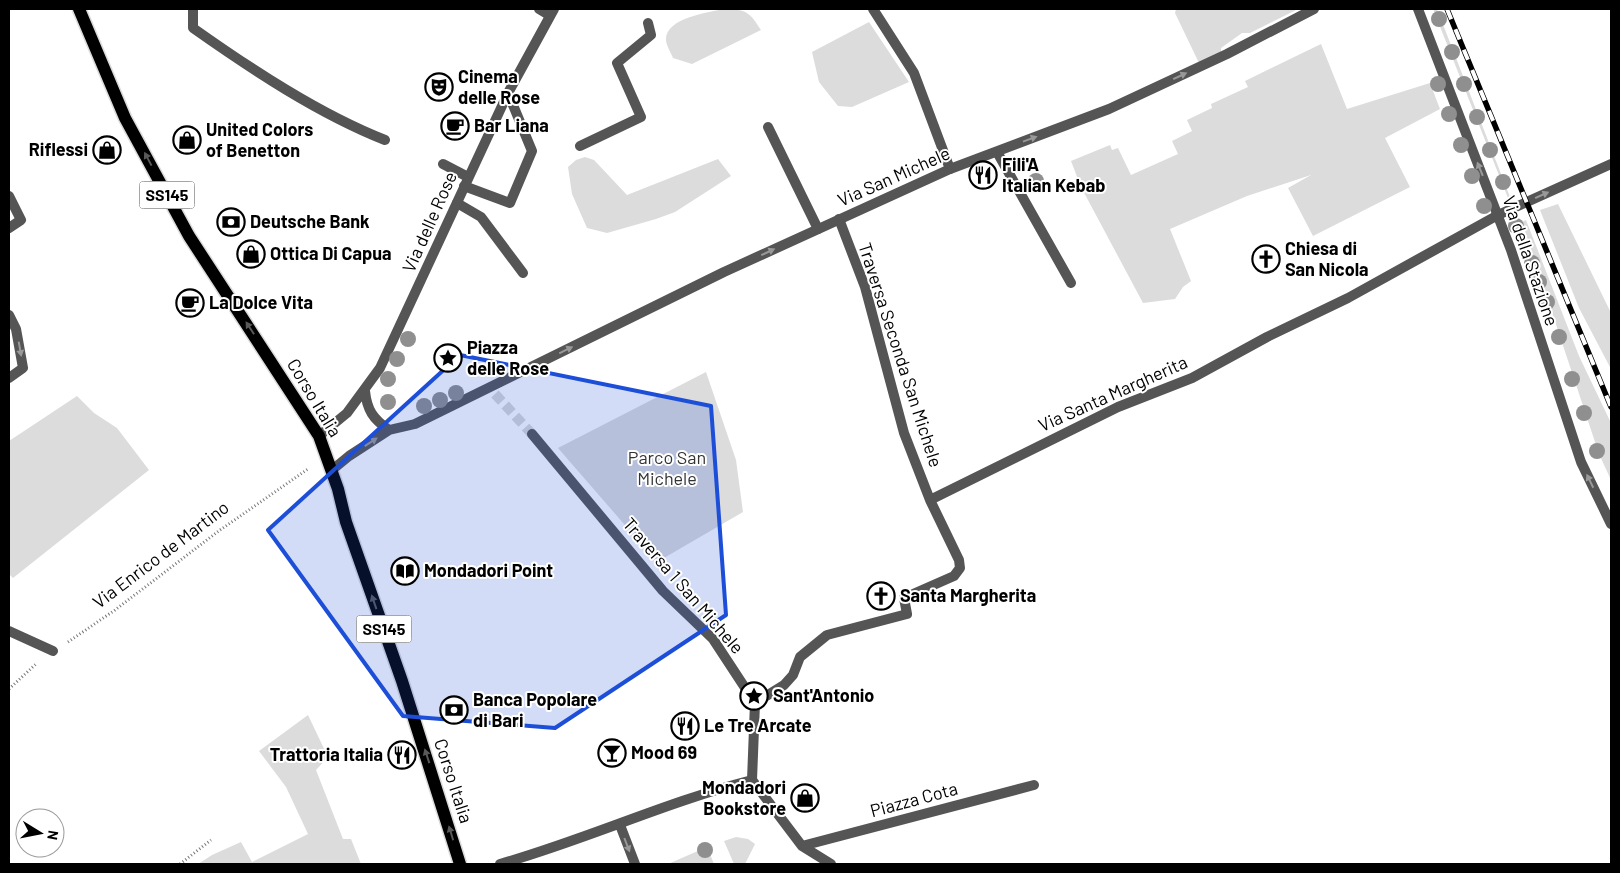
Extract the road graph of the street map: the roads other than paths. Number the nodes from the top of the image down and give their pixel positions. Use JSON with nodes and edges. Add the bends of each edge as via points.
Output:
{"nodes":[{"id":1,"x":79,"y":9,"type":"edge"},
{"id":2,"x":193,"y":9,"type":"edge"},
{"id":3,"x":539,"y":9,"type":"edge"},
{"id":4,"x":873,"y":9,"type":"edge"},
{"id":5,"x":1314,"y":9,"type":"edge"},
{"id":6,"x":1418,"y":9,"type":"edge"},
{"id":7,"x":552,"y":12,"type":"edge"},
{"id":8,"x":648,"y":24,"type":"dead end"},
{"id":9,"x":508,"y":93,"type":"junction"},
{"id":10,"x":768,"y":126,"type":"dead end"},
{"id":11,"x":385,"y":140,"type":"dead end"},
{"id":12,"x":580,"y":146,"type":"dead end"},
{"id":13,"x":997,"y":152,"type":"junction"},
{"id":14,"x":443,"y":164,"type":"dead end"},
{"id":15,"x":1611,"y":164,"type":"edge"},
{"id":16,"x":950,"y":169,"type":"junction"},
{"id":17,"x":466,"y":182,"type":"junction"},
{"id":18,"x":9,"y":196,"type":"edge"},
{"id":19,"x":457,"y":203,"type":"junction"},
{"id":20,"x":1498,"y":215,"type":"junction"},
{"id":21,"x":839,"y":219,"type":"junction"},
{"id":22,"x":9,"y":228,"type":"edge"},
{"id":23,"x":818,"y":229,"type":"junction"},
{"id":24,"x":523,"y":273,"type":"dead end"},
{"id":25,"x":1071,"y":283,"type":"dead end"},
{"id":26,"x":9,"y":314,"type":"edge"},
{"id":27,"x":9,"y":378,"type":"edge"},
{"id":28,"x":365,"y":391,"type":"junction"},
{"id":29,"x":389,"y":430,"type":"junction"},
{"id":30,"x":532,"y":434,"type":"tunnel mouth"},
{"id":31,"x":319,"y":436,"type":"junction"},
{"id":32,"x":332,"y":470,"type":"junction"},
{"id":33,"x":930,"y":500,"type":"junction"},
{"id":34,"x":1611,"y":524,"type":"edge"},
{"id":35,"x":9,"y":631,"type":"edge"},
{"id":36,"x":53,"y":651,"type":"road end"},
{"id":37,"x":756,"y":703,"type":"junction"},
{"id":38,"x":752,"y":780,"type":"junction"},
{"id":39,"x":1034,"y":785,"type":"dead end"},
{"id":40,"x":620,"y":825,"type":"junction"},
{"id":41,"x":802,"y":846,"type":"junction"},
{"id":42,"x":827,"y":863,"type":"edge"},
{"id":43,"x":460,"y":864,"type":"edge"},
{"id":44,"x":500,"y":864,"type":"edge"},
{"id":45,"x":635,"y":864,"type":"edge"}],
"edges":[{"from":31,"to":1,"type":"main road","name":"Corso Italia","number":"SS145","one_way":true,"via":[[189,236],[125,118]]},
{"from":2,"to":11,"type":"street","via":[[193,28],[240,61],[356,128]]},
{"from":3,"to":7,"type":"street"},
{"from":4,"to":16,"type":"street","via":[[914,73]]},
{"from":13,"to":5,"type":"street","name":"Via San Michele","one_way":true,"via":[[1109,109]]},
{"from":20,"to":6,"type":"street","name":"Via della Stazione","one_way":true},
{"from":7,"to":9,"type":"street","name":"Via delle Rose"},
{"from":8,"to":12,"type":"street","via":[[651,35],[617,63],[641,117]]},
{"from":9,"to":17,"type":"street","name":"Via delle Rose"},
{"from":9,"to":17,"type":"street","via":[[532,151],[510,203]]},
{"from":10,"to":23,"type":"street"},
{"from":13,"to":16,"type":"street","name":"Via San Michele"},
{"from":13,"to":25,"type":"street"},
{"from":14,"to":17,"type":"street"},
{"from":20,"to":15,"type":"street","name":"Via Santa Margherita","one_way":true},
{"from":16,"to":21,"type":"street","name":"Via San Michele"},
{"from":17,"to":19,"type":"street","name":"Via delle Rose"},
{"from":18,"to":22,"type":"street","via":[[21,220]]},
{"from":19,"to":24,"type":"street","via":[[481,217]]},
{"from":19,"to":28,"type":"street","name":"Via delle Rose","via":[[397,335]]},
{"from":20,"to":33,"type":"street","name":"Via Santa Margherita","via":[[1348,298],[1267,336],[1192,378],[1118,407]]},
{"from":34,"to":20,"type":"street","name":"Via della Stazione","one_way":true,"via":[[1581,462]]},
{"from":21,"to":23,"type":"street","name":"Via San Michele"},
{"from":21,"to":33,"type":"street","name":"Traversa Seconda San Michele","via":[[867,295],[904,433]]},
{"from":29,"to":23,"type":"street","name":"Via San Michele","one_way":true,"via":[[415,424]]},
{"from":26,"to":27,"type":"street","one_way":true,"via":[[16,329],[23,368]]},
{"from":28,"to":29,"type":"street","via":[[367,409]]},
{"from":28,"to":31,"type":"street","name":"Via delle Rose","via":[[347,413]]},
{"from":32,"to":29,"type":"street","one_way":true},
{"from":30,"to":37,"type":"street","name":"Traversa 1 San Michele","via":[[663,591],[713,640]]},
{"from":31,"to":32,"type":"main road","name":"Corso Italia","number":"SS145"},
{"from":43,"to":32,"type":"main road","name":"Corso Italia","number":"SS145","one_way":true,"via":[[402,681],[346,522]]},
{"from":33,"to":37,"type":"street","via":[[959,560],[958,572],[904,598],[907,614],[827,635],[800,657],[784,685]]},
{"from":35,"to":36,"type":"street"},
{"from":37,"to":38,"type":"street"},
{"from":38,"to":40,"type":"street","via":[[694,797]]},
{"from":38,"to":41,"type":"street"},
{"from":39,"to":41,"type":"street","name":"Piazza Cota"},
{"from":40,"to":44,"type":"street"},
{"from":40,"to":45,"type":"street","one_way":true},
{"from":41,"to":42,"type":"street"}]}
